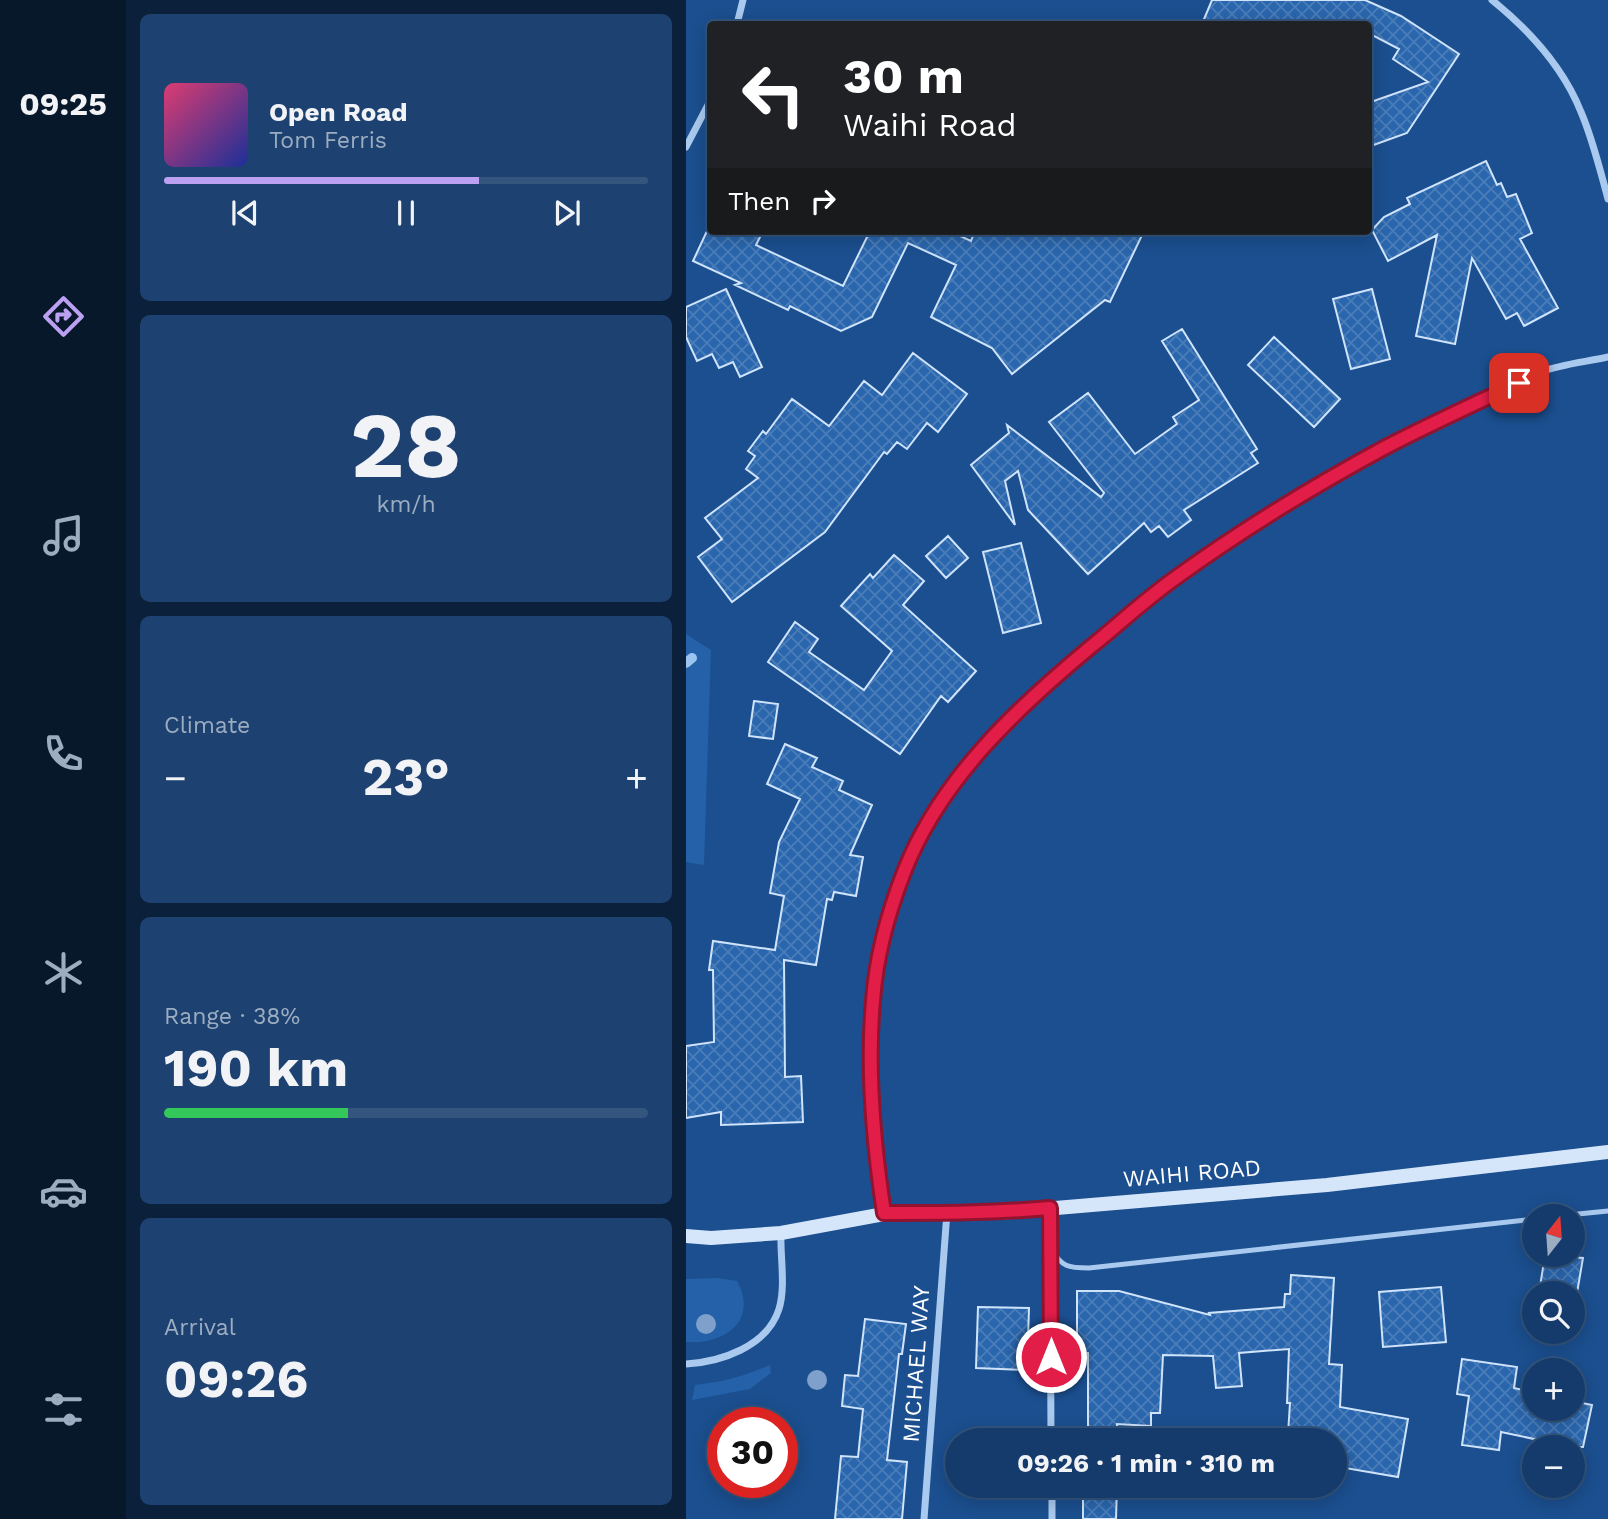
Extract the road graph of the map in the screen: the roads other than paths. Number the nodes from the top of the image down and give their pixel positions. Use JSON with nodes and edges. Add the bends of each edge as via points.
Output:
{"nodes":[{"id":1,"x":743,"y":0,"type":"edge"},
{"id":2,"x":1492,"y":0,"type":"edge"},
{"id":3,"x":738,"y":21,"type":"edge"},
{"id":4,"x":707,"y":107,"type":"edge"},
{"id":5,"x":686,"y":148,"type":"edge"},
{"id":6,"x":1608,"y":199,"type":"edge"},
{"id":7,"x":1608,"y":357,"type":"edge"},
{"id":8,"x":1608,"y":1152,"type":"edge"},
{"id":9,"x":1050,"y":1208,"type":"junction"},
{"id":10,"x":1608,"y":1211,"type":"edge"},
{"id":11,"x":947,"y":1212,"type":"junction"},
{"id":12,"x":884,"y":1213,"type":"junction"},
{"id":13,"x":1586,"y":1213,"type":"edge"},
{"id":14,"x":1522,"y":1220,"type":"edge"},
{"id":15,"x":780,"y":1234,"type":"junction"},
{"id":16,"x":686,"y":1236,"type":"edge"},
{"id":17,"x":1050,"y":1246,"type":"junction"},
{"id":18,"x":686,"y":1364,"type":"edge"},
{"id":19,"x":1051,"y":1428,"type":"edge"},
{"id":20,"x":1052,"y":1498,"type":"edge"},
{"id":21,"x":924,"y":1519,"type":"edge"},
{"id":22,"x":1052,"y":1519,"type":"edge"}],
"edges":[{"from":1,"to":3,"type":"street"},
{"from":2,"to":6,"type":"street","via":[[1516,19],[1565,80],[1581,110]]},
{"from":4,"to":5,"type":"street"},
{"from":7,"to":12,"type":"street","via":[[1541,372],[1384,448],[1277,510],[1172,580],[1056,676],[964,770],[905,869],[878,964],[872,1055]]},
{"from":8,"to":9,"type":"main road","name":"WAIHI ROAD","via":[[1327,1185]]},
{"from":9,"to":11,"type":"main road","name":"WAIHI ROAD"},
{"from":9,"to":17,"type":"street"},
{"from":10,"to":13,"type":"lane"},
{"from":11,"to":12,"type":"main road","name":"WAIHI ROAD"},
{"from":11,"to":21,"type":"street","name":"MICHAEL WAY"},
{"from":12,"to":15,"type":"main road","name":"WAIHI ROAD"},
{"from":14,"to":17,"type":"lane","via":[[1089,1268],[1070,1268]]},
{"from":15,"to":16,"type":"main road","name":"WAIHI ROAD"},
{"from":15,"to":18,"type":"street","via":[[779,1311],[764,1334],[722,1358]]},
{"from":17,"to":19,"type":"street"},
{"from":20,"to":22,"type":"street"}]}
